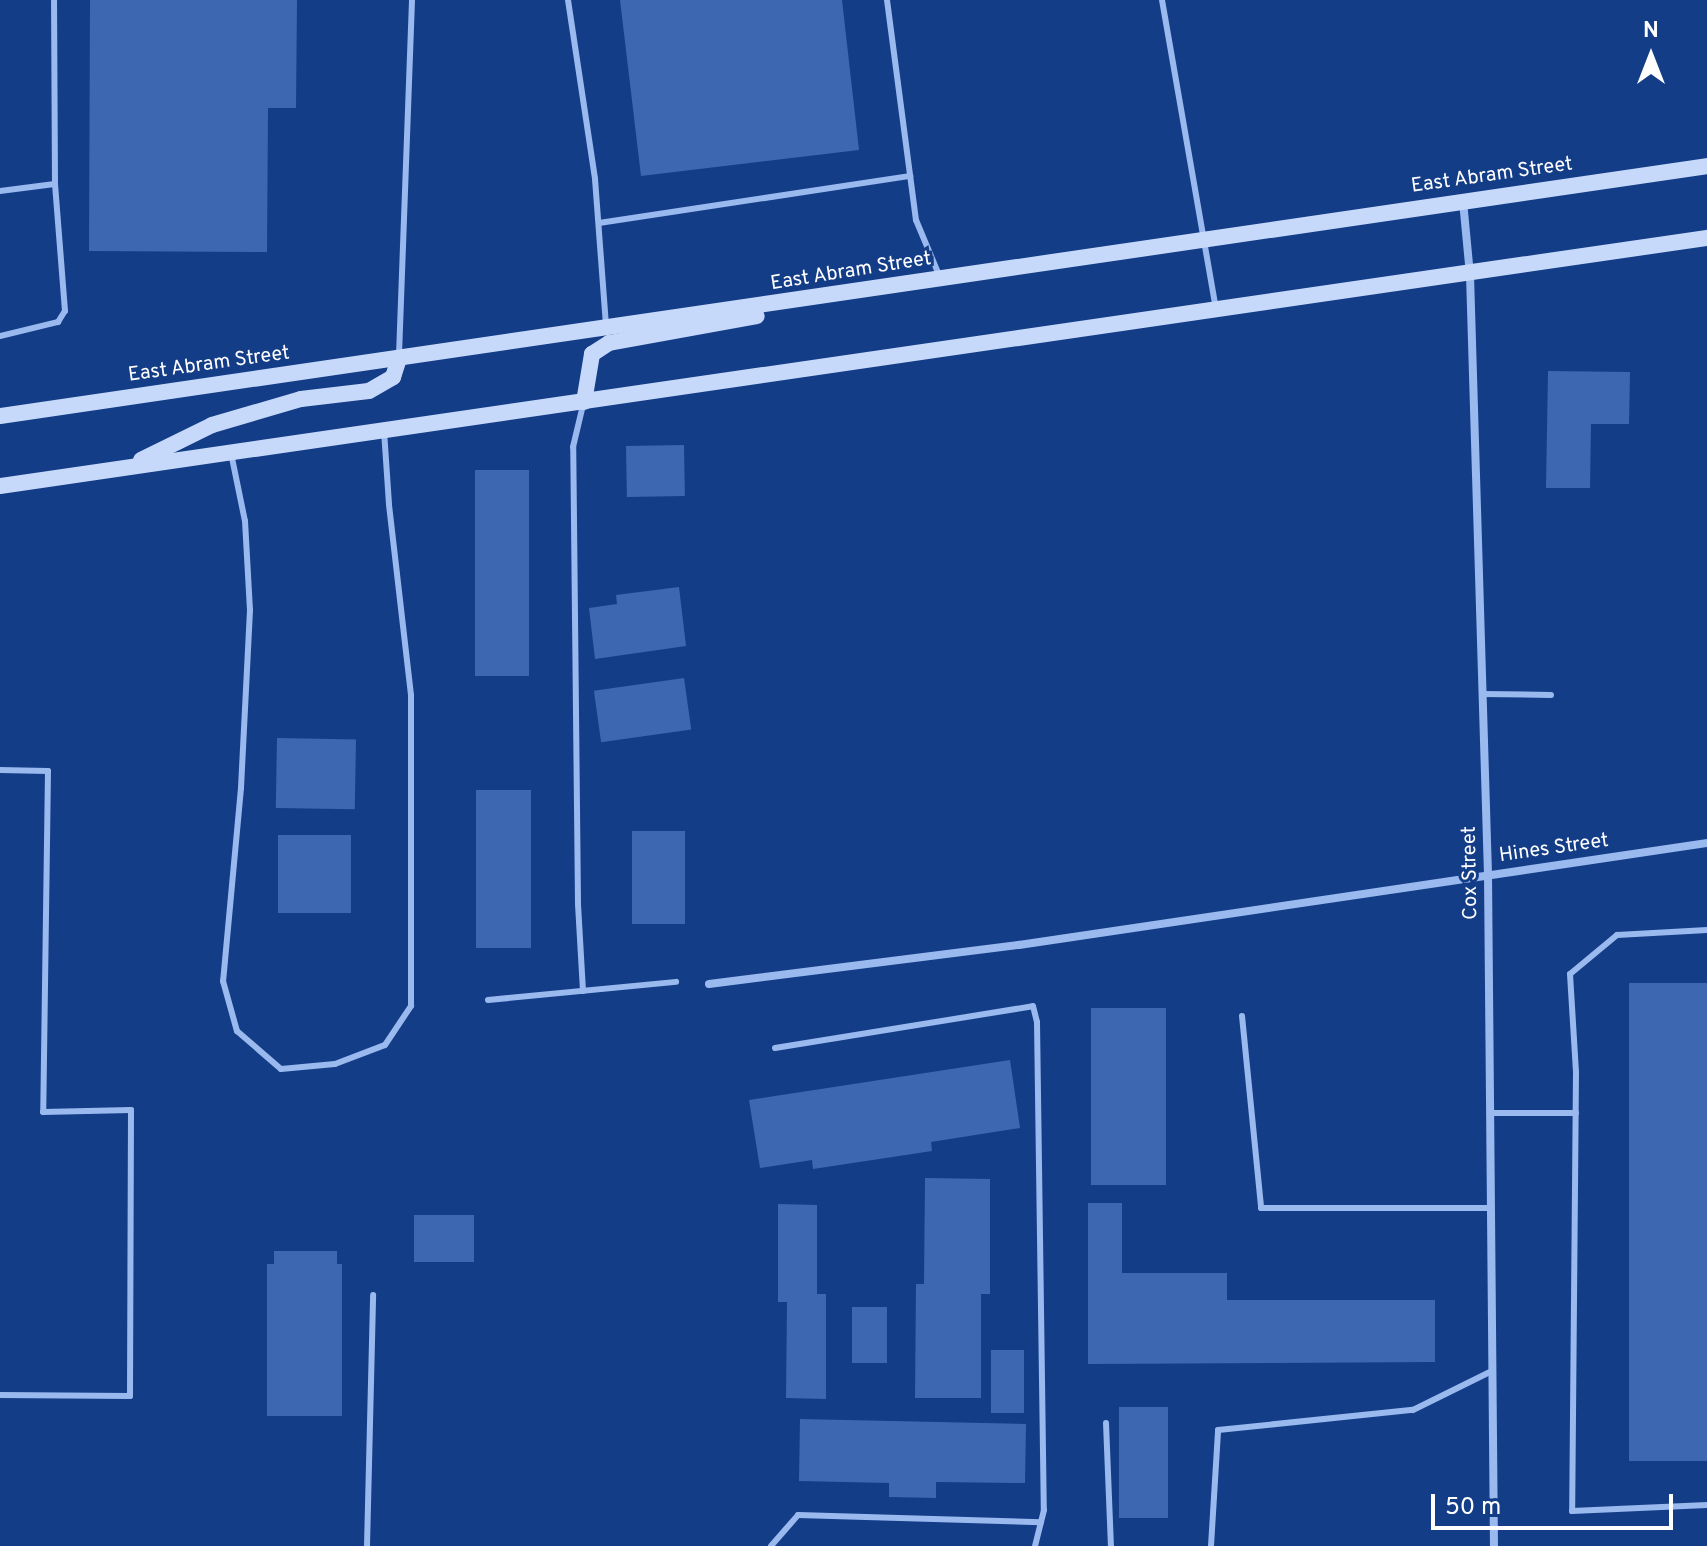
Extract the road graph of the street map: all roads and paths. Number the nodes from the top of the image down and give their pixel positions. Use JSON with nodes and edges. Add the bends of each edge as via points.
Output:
{"nodes":[{"id":1,"x":54,"y":0,"type":"edge"},
{"id":2,"x":412,"y":0,"type":"edge"},
{"id":3,"x":568,"y":0,"type":"edge"},
{"id":4,"x":887,"y":0,"type":"edge"},
{"id":5,"x":1162,"y":0,"type":"edge"},
{"id":6,"x":1707,"y":166,"type":"edge"},
{"id":7,"x":910,"y":176,"type":"junction"},
{"id":8,"x":55,"y":184,"type":"junction"},
{"id":9,"x":0,"y":191,"type":"edge"},
{"id":10,"x":1463,"y":200,"type":"junction"},
{"id":11,"x":599,"y":223,"type":"junction"},
{"id":12,"x":1202,"y":238,"type":"junction"},
{"id":13,"x":1707,"y":238,"type":"edge"},
{"id":14,"x":1470,"y":275,"type":"junction"},
{"id":15,"x":941,"y":278,"type":"junction"},
{"id":16,"x":828,"y":296,"type":"junction"},
{"id":17,"x":1217,"y":312,"type":"junction"},
{"id":18,"x":606,"y":328,"type":"junction"},
{"id":19,"x":0,"y":336,"type":"edge"},
{"id":20,"x":399,"y":358,"type":"junction"},
{"id":21,"x":584,"y":402,"type":"junction"},
{"id":22,"x":0,"y":416,"type":"edge"},
{"id":23,"x":384,"y":431,"type":"junction"},
{"id":24,"x":231,"y":453,"type":"junction"},
{"id":25,"x":125,"y":468,"type":"junction"},
{"id":26,"x":0,"y":486,"type":"edge"},
{"id":27,"x":1482,"y":694,"type":"junction"},
{"id":28,"x":1551,"y":695,"type":"dead end"},
{"id":29,"x":0,"y":770,"type":"edge"},
{"id":30,"x":1707,"y":843,"type":"edge"},
{"id":31,"x":1488,"y":875,"type":"junction"},
{"id":32,"x":1707,"y":930,"type":"edge"},
{"id":33,"x":676,"y":982,"type":"dead end"},
{"id":34,"x":709,"y":984,"type":"dead end"},
{"id":35,"x":583,"y":991,"type":"junction"},
{"id":36,"x":488,"y":1000,"type":"dead end"},
{"id":37,"x":1242,"y":1016,"type":"dead end"},
{"id":38,"x":775,"y":1048,"type":"dead end"},
{"id":39,"x":1490,"y":1113,"type":"junction"},
{"id":40,"x":1576,"y":1113,"type":"junction"},
{"id":41,"x":1491,"y":1208,"type":"junction"},
{"id":42,"x":373,"y":1295,"type":"dead end"},
{"id":43,"x":1492,"y":1371,"type":"junction"},
{"id":44,"x":0,"y":1395,"type":"edge"},
{"id":45,"x":1106,"y":1423,"type":"dead end"},
{"id":46,"x":1707,"y":1505,"type":"edge"},
{"id":47,"x":1041,"y":1522,"type":"junction"},
{"id":48,"x":367,"y":1546,"type":"edge"},
{"id":49,"x":771,"y":1546,"type":"edge"},
{"id":50,"x":1035,"y":1546,"type":"edge"},
{"id":51,"x":1111,"y":1546,"type":"edge"},
{"id":52,"x":1211,"y":1546,"type":"edge"},
{"id":53,"x":1494,"y":1546,"type":"edge"}],
"edges":[{"from":1,"to":8,"type":"lane"},
{"from":2,"to":20,"type":"lane"},
{"from":3,"to":11,"type":"lane"},
{"from":4,"to":7,"type":"lane"},
{"from":5,"to":12,"type":"lane"},
{"from":6,"to":10,"type":"main road","name":"East Abram Street"},
{"from":7,"to":11,"type":"lane"},
{"from":7,"to":15,"type":"lane","via":[[916,220]]},
{"from":8,"to":9,"type":"lane"},
{"from":8,"to":19,"type":"lane","via":[[65,311],[58,322]]},
{"from":10,"to":12,"type":"main road","name":"East Abram Street"},
{"from":10,"to":14,"type":"street","name":"Cox Street"},
{"from":11,"to":18,"type":"lane"},
{"from":12,"to":15,"type":"main road","name":"East Abram Street"},
{"from":12,"to":17,"type":"lane"},
{"from":13,"to":14,"type":"main road"},
{"from":14,"to":17,"type":"main road"},
{"from":14,"to":27,"type":"street","name":"Cox Street"},
{"from":15,"to":16,"type":"main road","name":"East Abram Street"},
{"from":16,"to":18,"type":"main road","name":"East Abram Street"},
{"from":16,"to":21,"type":"main road","via":[[752,317],[609,343],[592,354]]},
{"from":17,"to":21,"type":"main road"},
{"from":18,"to":20,"type":"main road","name":"East Abram Street"},
{"from":20,"to":22,"type":"main road","name":"East Abram Street"},
{"from":20,"to":25,"type":"main road","via":[[393,377],[369,391],[301,399],[212,425]]},
{"from":21,"to":23,"type":"main road"},
{"from":21,"to":35,"type":"lane","via":[[573,447]]},
{"from":23,"to":24,"type":"main road"},
{"from":23,"to":24,"type":"lane","via":[[411,695],[411,1006],[385,1045],[335,1064],[281,1069],[237,1031],[223,981],[250,610],[245,521]]},
{"from":24,"to":25,"type":"main road"},
{"from":25,"to":26,"type":"main road"},
{"from":27,"to":28,"type":"lane"},
{"from":27,"to":31,"type":"street","name":"Cox Street"},
{"from":29,"to":44,"type":"lane","via":[[48,771],[43,1112],[131,1110],[131,1142],[130,1396]]},
{"from":30,"to":31,"type":"street","name":"Hines Street"},
{"from":31,"to":34,"type":"street","name":"Hines Street","via":[[1019,945]]},
{"from":31,"to":39,"type":"street","name":"Cox Street"},
{"from":32,"to":40,"type":"lane","via":[[1617,935],[1570,974]]},
{"from":33,"to":35,"type":"lane"},
{"from":35,"to":36,"type":"lane"},
{"from":37,"to":41,"type":"lane","via":[[1261,1208]]},
{"from":38,"to":47,"type":"lane","via":[[1033,1006]]},
{"from":39,"to":40,"type":"lane"},
{"from":39,"to":41,"type":"street","name":"Cox Street"},
{"from":40,"to":46,"type":"lane","via":[[1572,1511]]},
{"from":41,"to":43,"type":"street","name":"Cox Street"},
{"from":42,"to":48,"type":"lane"},
{"from":43,"to":52,"type":"lane","via":[[1413,1410],[1218,1430]]},
{"from":43,"to":53,"type":"street","name":"Cox Street"},
{"from":45,"to":51,"type":"lane"},
{"from":47,"to":49,"type":"lane","via":[[798,1515]]},
{"from":47,"to":50,"type":"lane"}]}
